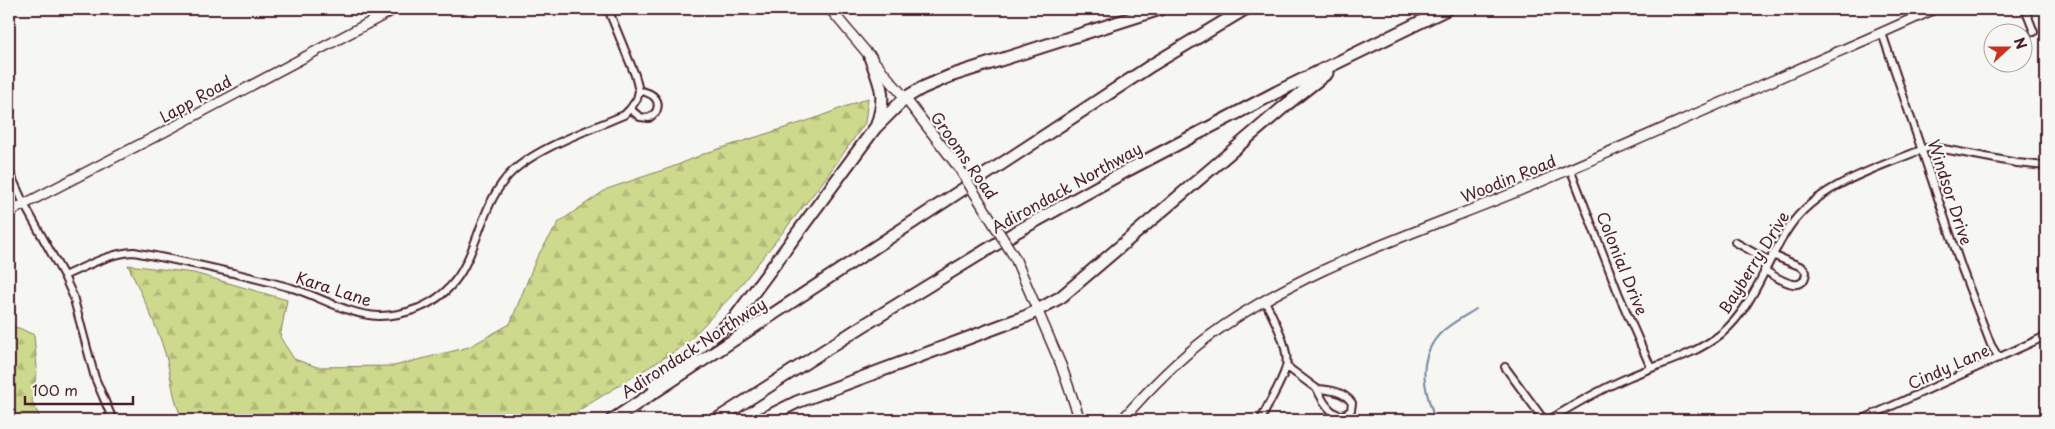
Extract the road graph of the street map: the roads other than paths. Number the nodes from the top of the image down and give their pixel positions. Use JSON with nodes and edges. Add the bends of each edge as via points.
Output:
{"nodes":[{"id":1,"x":395,"y":9,"type":"edge"},
{"id":2,"x":608,"y":9,"type":"edge"},
{"id":3,"x":830,"y":9,"type":"edge"},
{"id":4,"x":1160,"y":9,"type":"edge"},
{"id":5,"x":1245,"y":9,"type":"edge"},
{"id":6,"x":1447,"y":9,"type":"edge"},
{"id":7,"x":1934,"y":9,"type":"edge"},
{"id":8,"x":2025,"y":9,"type":"edge"},
{"id":9,"x":2034,"y":32,"type":"dead end"},
{"id":10,"x":1882,"y":33,"type":"junction"},
{"id":11,"x":870,"y":56,"type":"junction"},
{"id":12,"x":1347,"y":58,"type":"junction"},
{"id":13,"x":639,"y":91,"type":"junction"},
{"id":14,"x":905,"y":98,"type":"junction"},
{"id":15,"x":630,"y":109,"type":"junction"},
{"id":16,"x":875,"y":128,"type":"junction"},
{"id":17,"x":1923,"y":149,"type":"junction"},
{"id":18,"x":2046,"y":166,"type":"edge"},
{"id":19,"x":1570,"y":168,"type":"junction"},
{"id":20,"x":9,"y":171,"type":"edge"},
{"id":21,"x":24,"y":204,"type":"junction"},
{"id":22,"x":9,"y":212,"type":"edge"},
{"id":23,"x":1736,"y":242,"type":"dead end"},
{"id":24,"x":1772,"y":254,"type":"junction"},
{"id":25,"x":1769,"y":261,"type":"junction"},
{"id":26,"x":1764,"y":270,"type":"junction"},
{"id":27,"x":64,"y":276,"type":"junction"},
{"id":28,"x":1265,"y":301,"type":"junction"},
{"id":29,"x":1039,"y":311,"type":"junction"},
{"id":30,"x":2046,"y":336,"type":"edge"},
{"id":31,"x":1999,"y":358,"type":"junction"},
{"id":32,"x":1286,"y":366,"type":"junction"},
{"id":33,"x":1505,"y":367,"type":"dead end"},
{"id":34,"x":1652,"y":368,"type":"junction"},
{"id":35,"x":1317,"y":389,"type":"junction"},
{"id":36,"x":113,"y":420,"type":"edge"},
{"id":37,"x":612,"y":420,"type":"edge"},
{"id":38,"x":716,"y":420,"type":"edge"},
{"id":39,"x":761,"y":420,"type":"edge"},
{"id":40,"x":1080,"y":420,"type":"edge"},
{"id":41,"x":1122,"y":420,"type":"edge"},
{"id":42,"x":1261,"y":420,"type":"edge"},
{"id":43,"x":1544,"y":420,"type":"edge"},
{"id":44,"x":1549,"y":420,"type":"edge"},
{"id":45,"x":1861,"y":420,"type":"edge"}],
"edges":[{"from":1,"to":21,"type":"street","name":"Lapp Road"},
{"from":2,"to":13,"type":"street"},
{"from":3,"to":11,"type":"street","name":"Grooms Road"},
{"from":4,"to":14,"type":"highway","via":[[950,76]]},
{"from":5,"to":37,"type":"highway","name":"Adirondack Northway","via":[[1152,66]]},
{"from":6,"to":12,"type":"highway","name":"Adirondack Northway"},
{"from":7,"to":10,"type":"street","name":"Woodin Road"},
{"from":8,"to":9,"type":"street"},
{"from":10,"to":17,"type":"street","name":"Windsor Drive"},
{"from":10,"to":19,"type":"street","name":"Woodin Road"},
{"from":11,"to":14,"type":"street","name":"Grooms Road"},
{"from":11,"to":16,"type":"highway","via":[[883,102]]},
{"from":12,"to":29,"type":"highway","via":[[1286,105],[1091,274]]},
{"from":12,"to":38,"type":"highway","name":"Adirondack Northway","via":[[1128,170],[1016,232]]},
{"from":13,"to":15,"type":"street"},
{"from":13,"to":15,"type":"street","via":[[650,93],[657,99],[658,108],[653,116],[644,118]]},
{"from":14,"to":16,"type":"highway"},
{"from":14,"to":29,"type":"street","name":"Grooms Road","bridge":true,"via":[[958,168],[1015,258]]},
{"from":15,"to":27,"type":"street","name":"Kara Lane","via":[[624,115],[537,155],[508,176],[492,201],[464,271],[437,299],[403,313],[363,314],[294,289],[134,252],[107,257]]},
{"from":16,"to":37,"type":"highway","via":[[734,319]]},
{"from":17,"to":18,"type":"street","name":"Bayberry Drive","via":[[1945,148]]},
{"from":17,"to":24,"type":"street","name":"Bayberry Drive","via":[[1837,186],[1813,201],[1790,226]]},
{"from":17,"to":31,"type":"street","name":"Windsor Drive","via":[[1962,269]]},
{"from":19,"to":28,"type":"street","name":"Woodin Road","via":[[1388,241]]},
{"from":19,"to":34,"type":"street","name":"Colonial Drive","via":[[1619,295]]},
{"from":20,"to":21,"type":"street"},
{"from":21,"to":22,"type":"street","name":"Lapp Road"},
{"from":21,"to":27,"type":"street"},
{"from":23,"to":25,"type":"street"},
{"from":24,"to":25,"type":"street","name":"Bayberry Drive"},
{"from":24,"to":26,"type":"street","via":[[1802,267],[1806,272],[1805,278],[1796,285]]},
{"from":25,"to":26,"type":"street","name":"Bayberry Drive"},
{"from":26,"to":34,"type":"street","name":"Bayberry Drive","via":[[1742,312],[1722,333],[1694,350]]},
{"from":27,"to":36,"type":"street","via":[[80,319],[86,350]]},
{"from":28,"to":32,"type":"street","via":[[1284,347]]},
{"from":28,"to":41,"type":"street","name":"Woodin Road","via":[[1188,353]]},
{"from":29,"to":39,"type":"highway","via":[[798,402]]},
{"from":29,"to":40,"type":"street","name":"Grooms Road"},
{"from":30,"to":31,"type":"street","name":"Cindy Lane"},
{"from":31,"to":45,"type":"street","name":"Cindy Lane"},
{"from":32,"to":35,"type":"street"},
{"from":32,"to":42,"type":"street"},
{"from":33,"to":43,"type":"street"},
{"from":34,"to":44,"type":"street","name":"Bayberry Drive","via":[[1581,400]]},
{"from":35,"to":35,"type":"street","via":[[1343,395],[1352,403],[1351,410],[1346,415],[1335,414]]}]}
